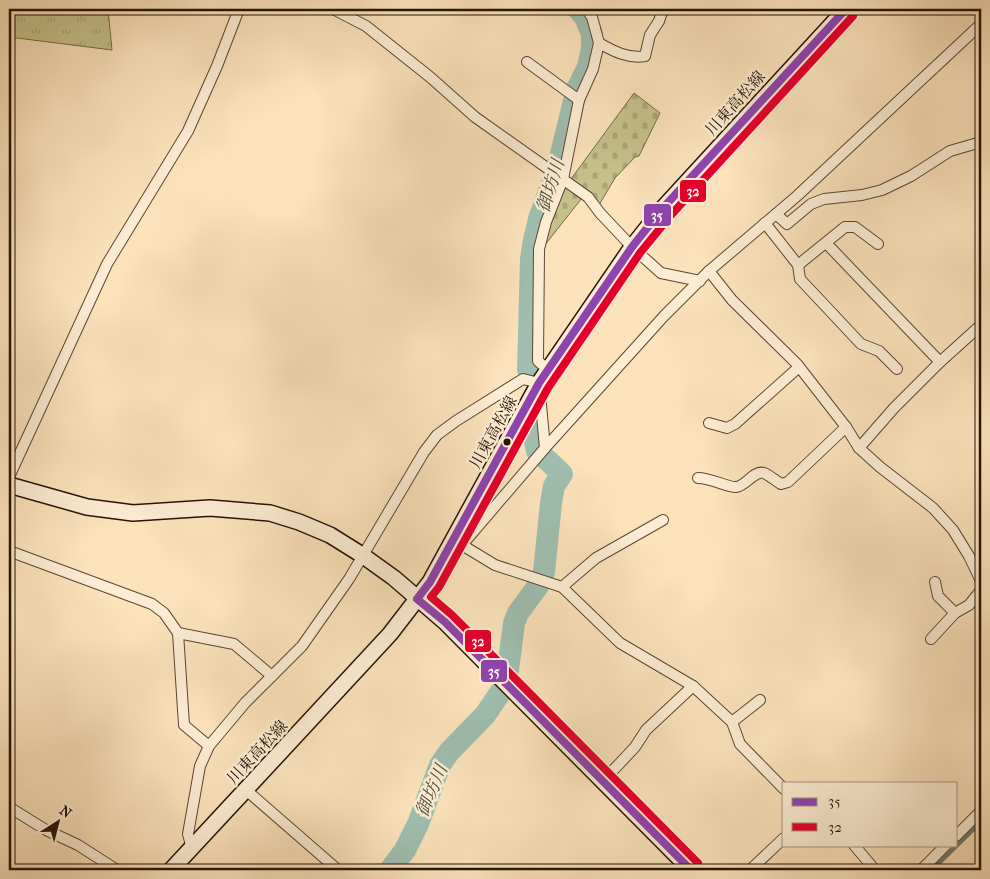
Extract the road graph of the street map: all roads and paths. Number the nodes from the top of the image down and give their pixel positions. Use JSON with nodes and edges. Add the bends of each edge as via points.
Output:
{"nodes":[{"id":1,"x":239,"y":9,"type":"edge"},
{"id":2,"x":333,"y":9,"type":"edge"},
{"id":3,"x":586,"y":9,"type":"edge"},
{"id":4,"x":663,"y":9,"type":"edge"},
{"id":5,"x":846,"y":9,"type":"edge"},
{"id":6,"x":981,"y":24,"type":"edge"},
{"id":7,"x":599,"y":43,"type":"junction"},
{"id":8,"x":527,"y":62,"type":"dead end"},
{"id":9,"x":576,"y":98,"type":"junction"},
{"id":10,"x":981,"y":142,"type":"edge"},
{"id":11,"x":557,"y":176,"type":"junction"},
{"id":12,"x":776,"y":214,"type":"junction"},
{"id":13,"x":765,"y":223,"type":"junction"},
{"id":14,"x":826,"y":243,"type":"junction"},
{"id":15,"x":878,"y":244,"type":"dead end"},
{"id":16,"x":632,"y":247,"type":"junction"},
{"id":17,"x":798,"y":265,"type":"junction"},
{"id":18,"x":709,"y":271,"type":"junction"},
{"id":19,"x":700,"y":281,"type":"junction"},
{"id":20,"x":981,"y":325,"type":"edge"},
{"id":21,"x":940,"y":362,"type":"junction"},
{"id":22,"x":799,"y":367,"type":"junction"},
{"id":23,"x":896,"y":369,"type":"dead end"},
{"id":24,"x":548,"y":370,"type":"junction"},
{"id":25,"x":540,"y":383,"type":"junction"},
{"id":26,"x":709,"y":424,"type":"dead end"},
{"id":27,"x":846,"y":427,"type":"junction"},
{"id":28,"x":545,"y":448,"type":"junction"},
{"id":29,"x":859,"y":448,"type":"junction"},
{"id":30,"x":9,"y":476,"type":"edge"},
{"id":31,"x":698,"y":478,"type":"dead end"},
{"id":32,"x":9,"y":485,"type":"edge"},
{"id":33,"x":663,"y":520,"type":"dead end"},
{"id":34,"x":462,"y":545,"type":"junction"},
{"id":35,"x":9,"y":551,"type":"edge"},
{"id":36,"x":362,"y":555,"type":"junction"},
{"id":37,"x":981,"y":581,"type":"edge"},
{"id":38,"x":430,"y":582,"type":"junction"},
{"id":39,"x":935,"y":582,"type":"dead end"},
{"id":40,"x":562,"y":587,"type":"junction"},
{"id":41,"x":981,"y":590,"type":"edge"},
{"id":42,"x":417,"y":600,"type":"junction"},
{"id":43,"x":955,"y":613,"type":"junction"},
{"id":44,"x":178,"y":633,"type":"junction"},
{"id":45,"x":931,"y":639,"type":"dead end"},
{"id":46,"x":272,"y":676,"type":"junction"},
{"id":47,"x":693,"y":686,"type":"junction"},
{"id":48,"x":760,"y":700,"type":"dead end"},
{"id":49,"x":732,"y":722,"type":"junction"},
{"id":50,"x":209,"y":746,"type":"junction"},
{"id":51,"x":603,"y":781,"type":"junction"},
{"id":52,"x":782,"y":787,"type":"edge"},
{"id":53,"x":246,"y":790,"type":"junction"},
{"id":54,"x":9,"y":807,"type":"edge"},
{"id":55,"x":981,"y":811,"type":"edge"},
{"id":56,"x":958,"y":834,"type":"edge"},
{"id":57,"x":782,"y":840,"type":"edge"},
{"id":58,"x":855,"y":846,"type":"edge"},
{"id":59,"x":945,"y":846,"type":"edge"},
{"id":60,"x":192,"y":849,"type":"junction"},
{"id":61,"x":117,"y":870,"type":"edge"},
{"id":62,"x":171,"y":870,"type":"edge"},
{"id":63,"x":338,"y":870,"type":"edge"},
{"id":64,"x":692,"y":870,"type":"edge"},
{"id":65,"x":750,"y":870,"type":"edge"},
{"id":66,"x":875,"y":870,"type":"edge"},
{"id":67,"x":921,"y":870,"type":"edge"}],
"edges":[{"from":1,"to":30,"type":"street","via":[[188,131],[107,264]]},
{"from":2,"to":11,"type":"street","via":[[366,26],[475,117]]},
{"from":3,"to":7,"type":"street","via":[[592,17]]},
{"from":4,"to":7,"type":"street","via":[[650,35],[645,56],[635,58]]},
{"from":5,"to":16,"type":"main road","name":"川東高松線","via":[[663,208]]},
{"from":6,"to":12,"type":"street"},
{"from":7,"to":9,"type":"street","via":[[593,69]]},
{"from":8,"to":9,"type":"street"},
{"from":9,"to":11,"type":"street"},
{"from":10,"to":12,"type":"street","via":[[950,151],[882,190],[811,204],[787,224]]},
{"from":11,"to":16,"type":"street","via":[[588,197]]},
{"from":11,"to":24,"type":"street","via":[[539,249],[538,361]]},
{"from":12,"to":13,"type":"street"},
{"from":13,"to":17,"type":"street"},
{"from":13,"to":18,"type":"street"},
{"from":14,"to":15,"type":"street","via":[[845,227],[855,227]]},
{"from":14,"to":17,"type":"street"},
{"from":14,"to":21,"type":"street"},
{"from":16,"to":19,"type":"street","via":[[661,274]]},
{"from":16,"to":24,"type":"main road","name":"川東高松線"},
{"from":17,"to":23,"type":"street","via":[[800,279],[861,344],[879,351]]},
{"from":18,"to":19,"type":"street"},
{"from":18,"to":22,"type":"street","via":[[732,300]]},
{"from":19,"to":28,"type":"street","via":[[664,316]]},
{"from":20,"to":21,"type":"street"},
{"from":21,"to":29,"type":"street"},
{"from":22,"to":26,"type":"street","via":[[735,424],[727,428]]},
{"from":22,"to":27,"type":"street"},
{"from":24,"to":25,"type":"main road","name":"川東高松線"},
{"from":25,"to":28,"type":"street"},
{"from":25,"to":36,"type":"street","via":[[524,379],[437,435]]},
{"from":25,"to":38,"type":"main road","name":"川東高松線"},
{"from":27,"to":29,"type":"street"},
{"from":27,"to":31,"type":"street","via":[[788,482],[781,484],[764,473],[758,473],[734,488]]},
{"from":28,"to":34,"type":"street"},
{"from":29,"to":37,"type":"street","via":[[933,508],[953,530]]},
{"from":32,"to":36,"type":"main road","via":[[87,507],[133,512],[210,508],[270,513],[330,535]]},
{"from":33,"to":40,"type":"street","via":[[596,558]]},
{"from":34,"to":38,"type":"street"},
{"from":34,"to":40,"type":"street","via":[[495,565]]},
{"from":35,"to":44,"type":"street","via":[[152,604],[164,613]]},
{"from":36,"to":42,"type":"main road"},
{"from":36,"to":46,"type":"street","via":[[302,646]]},
{"from":38,"to":42,"type":"main road","name":"川東高松線"},
{"from":39,"to":43,"type":"street","via":[[938,596]]},
{"from":40,"to":47,"type":"street","via":[[620,643]]},
{"from":41,"to":43,"type":"street","via":[[969,605]]},
{"from":42,"to":51,"type":"main road","via":[[445,622]]},
{"from":42,"to":53,"type":"main road","name":"川東高松線","via":[[390,634]]},
{"from":43,"to":45,"type":"street"},
{"from":44,"to":46,"type":"street","via":[[234,644]]},
{"from":44,"to":50,"type":"street","via":[[184,725]]},
{"from":46,"to":50,"type":"street","via":[[244,703]]},
{"from":47,"to":49,"type":"street"},
{"from":47,"to":51,"type":"street","via":[[646,730]]},
{"from":48,"to":49,"type":"street"},
{"from":49,"to":52,"type":"street","via":[[740,744]]},
{"from":50,"to":60,"type":"street","via":[[200,766],[188,834]]},
{"from":51,"to":64,"type":"main road"},
{"from":53,"to":60,"type":"main road","name":"川東高松線"},
{"from":53,"to":63,"type":"street"},
{"from":54,"to":61,"type":"street"},
{"from":55,"to":56,"type":"street"},
{"from":57,"to":65,"type":"street"},
{"from":58,"to":66,"type":"street"},
{"from":59,"to":67,"type":"street"},
{"from":60,"to":62,"type":"main road","name":"川東高松線"}]}
